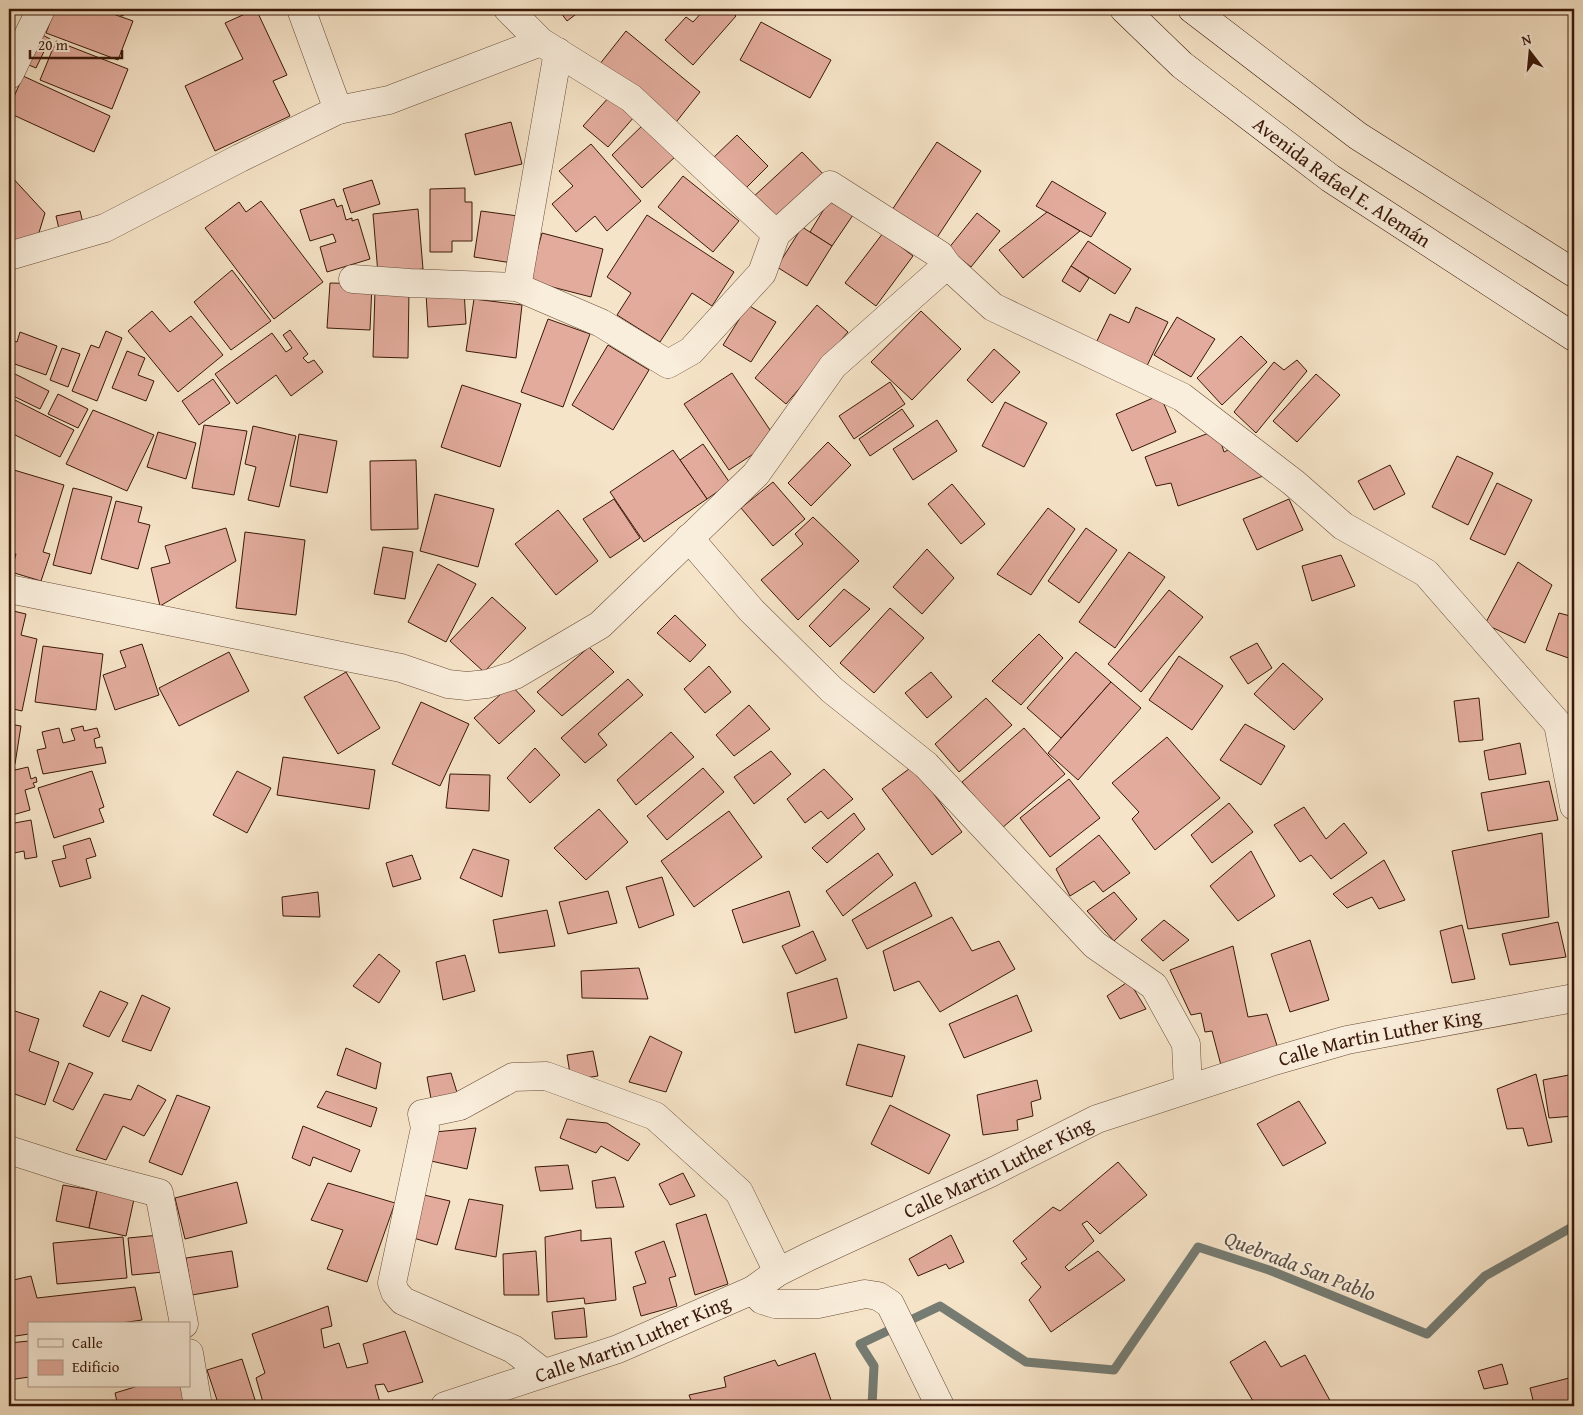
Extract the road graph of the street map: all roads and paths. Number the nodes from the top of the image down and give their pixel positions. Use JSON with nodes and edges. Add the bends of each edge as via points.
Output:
{"nodes":[{"id":1,"x":41,"y":9,"type":"edge"},
{"id":2,"x":301,"y":9,"type":"edge"},
{"id":3,"x":508,"y":9,"type":"edge"},
{"id":4,"x":1124,"y":9,"type":"edge"},
{"id":5,"x":1192,"y":9,"type":"edge"},
{"id":6,"x":549,"y":47,"type":"junction"},
{"id":7,"x":9,"y":75,"type":"edge"},
{"id":8,"x":338,"y":110,"type":"junction"},
{"id":9,"x":776,"y":234,"type":"junction"},
{"id":10,"x":9,"y":256,"type":"edge"},
{"id":11,"x":947,"y":265,"type":"junction"},
{"id":12,"x":1574,"y":273,"type":"edge"},
{"id":13,"x":353,"y":279,"type":"dead end"},
{"id":14,"x":517,"y":287,"type":"junction"},
{"id":15,"x":1574,"y":337,"type":"edge"},
{"id":16,"x":689,"y":538,"type":"junction"},
{"id":17,"x":9,"y":589,"type":"edge"},
{"id":18,"x":1574,"y":806,"type":"edge"},
{"id":19,"x":1574,"y":998,"type":"edge"},
{"id":20,"x":1188,"y":1088,"type":"junction"},
{"id":21,"x":9,"y":1150,"type":"edge"},
{"id":22,"x":778,"y":1272,"type":"junction"},
{"id":23,"x":753,"y":1290,"type":"junction"},
{"id":24,"x":184,"y":1322,"type":"edge"},
{"id":25,"x":190,"y":1359,"type":"edge"},
{"id":26,"x":544,"y":1373,"type":"junction"},
{"id":27,"x":198,"y":1406,"type":"edge"},
{"id":28,"x":444,"y":1406,"type":"edge"},
{"id":29,"x":940,"y":1406,"type":"edge"}],
"edges":[{"from":1,"to":7,"type":"street"},
{"from":2,"to":8,"type":"street"},
{"from":3,"to":6,"type":"street"},
{"from":4,"to":15,"type":"street","name":"Avenida Rafael E. Alemán","via":[[1182,64],[1330,178]]},
{"from":5,"to":12,"type":"street","via":[[1358,136]]},
{"from":6,"to":8,"type":"street","via":[[389,100]]},
{"from":6,"to":9,"type":"street","via":[[630,98]]},
{"from":6,"to":14,"type":"street"},
{"from":8,"to":10,"type":"street","via":[[105,228]]},
{"from":9,"to":11,"type":"street","via":[[830,185],[940,255]]},
{"from":9,"to":14,"type":"street","via":[[762,273],[691,351],[668,364],[601,323]]},
{"from":11,"to":16,"type":"street","via":[[832,366],[756,474]]},
{"from":11,"to":18,"type":"street","via":[[994,307],[1182,397],[1294,482],[1343,526],[1426,573],[1558,724]]},
{"from":13,"to":14,"type":"street"},
{"from":16,"to":17,"type":"street","via":[[600,625],[515,675],[487,684],[467,686],[448,684],[401,668]]},
{"from":16,"to":20,"type":"street","via":[[751,610],[832,690],[926,765],[1095,945],[1154,986],[1186,1044]]},
{"from":19,"to":20,"type":"street","name":"Calle Martin Luther King","via":[[1347,1040]]},
{"from":20,"to":22,"type":"street","name":"Calle Martin Luther King","via":[[1097,1119]]},
{"from":21,"to":24,"type":"street","via":[[160,1193]]},
{"from":22,"to":23,"type":"street","name":"Calle Martin Luther King"},
{"from":22,"to":26,"type":"street","via":[[739,1192],[655,1116],[546,1076],[513,1077],[460,1106],[422,1114],[425,1128],[392,1283],[395,1292],[403,1301],[513,1349]]},
{"from":23,"to":26,"type":"street","name":"Calle Martin Luther King","via":[[618,1349]]},
{"from":23,"to":29,"type":"street","via":[[762,1300],[775,1304],[818,1304],[865,1294],[878,1296],[890,1304]]},
{"from":25,"to":27,"type":"street"},
{"from":26,"to":28,"type":"street","name":"Calle Martin Luther King"}]}
